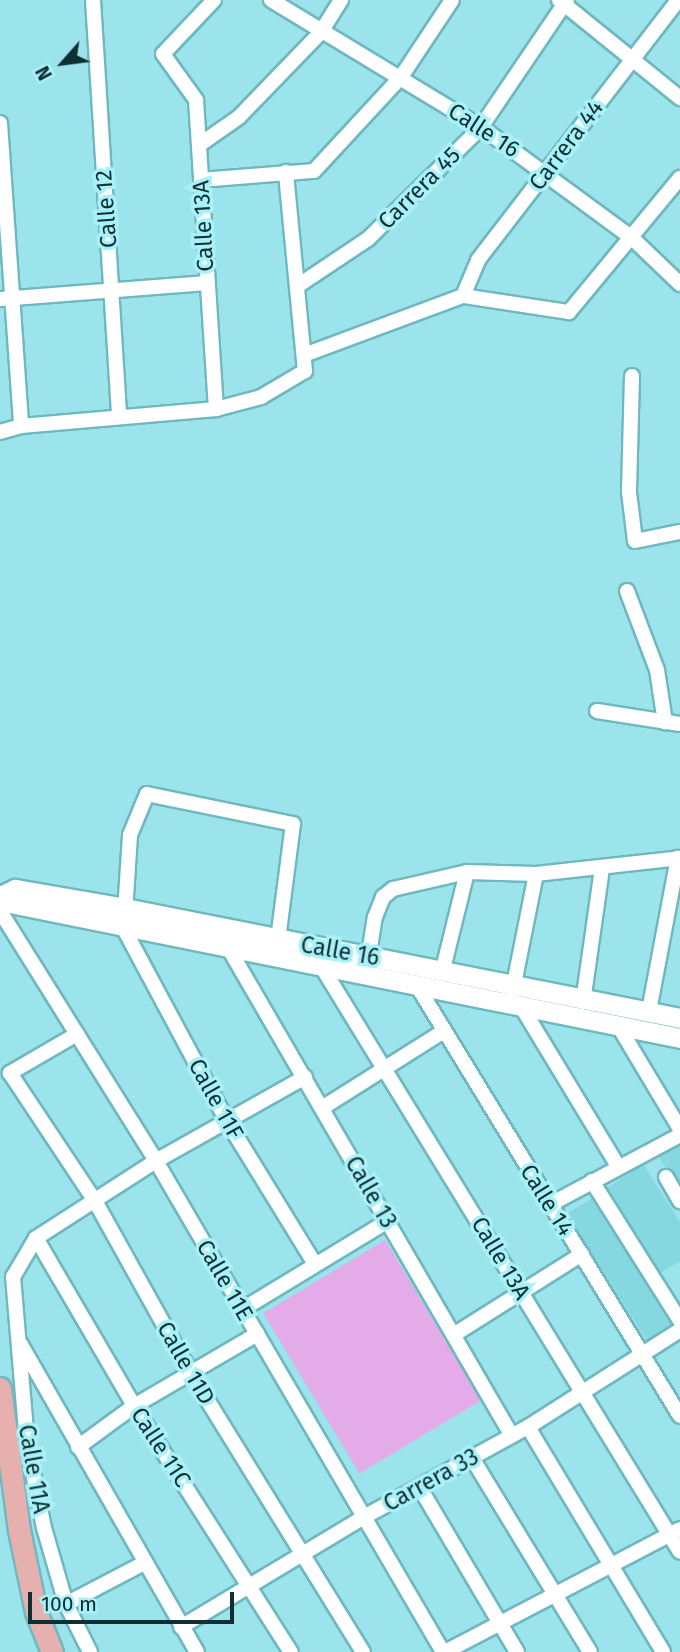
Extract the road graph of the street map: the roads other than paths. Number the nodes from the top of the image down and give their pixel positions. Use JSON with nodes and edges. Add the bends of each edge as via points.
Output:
{"nodes":[{"id":1,"x":93,"y":0,"type":"edge"},
{"id":2,"x":214,"y":0,"type":"edge"},
{"id":3,"x":271,"y":0,"type":"edge"},
{"id":4,"x":341,"y":0,"type":"edge"},
{"id":5,"x":452,"y":0,"type":"edge"},
{"id":6,"x":678,"y":0,"type":"edge"},
{"id":7,"x":564,"y":1,"type":"edge"},
{"id":8,"x":321,"y":32,"type":"junction"},
{"id":9,"x":632,"y":58,"type":"junction"},
{"id":10,"x":401,"y":77,"type":"junction"},
{"id":11,"x":680,"y":98,"type":"edge"},
{"id":12,"x":0,"y":123,"type":"edge"},
{"id":13,"x":481,"y":127,"type":"junction"},
{"id":14,"x":199,"y":145,"type":"junction"},
{"id":15,"x":286,"y":172,"type":"junction"},
{"id":16,"x":547,"y":172,"type":"junction"},
{"id":17,"x":680,"y":178,"type":"edge"},
{"id":18,"x":201,"y":180,"type":"junction"},
{"id":19,"x":631,"y":237,"type":"junction"},
{"id":20,"x":206,"y":282,"type":"junction"},
{"id":21,"x":680,"y":284,"type":"edge"},
{"id":22,"x":299,"y":285,"type":"junction"},
{"id":23,"x":111,"y":291,"type":"junction"},
{"id":24,"x":463,"y":296,"type":"junction"},
{"id":25,"x":6,"y":299,"type":"edge"},
{"id":26,"x":304,"y":355,"type":"junction"},
{"id":27,"x":632,"y":376,"type":"dead end"},
{"id":28,"x":216,"y":409,"type":"junction"},
{"id":29,"x":119,"y":417,"type":"junction"},
{"id":30,"x":21,"y":426,"type":"junction"},
{"id":31,"x":0,"y":432,"type":"edge"},
{"id":32,"x":680,"y":532,"type":"edge"},
{"id":33,"x":627,"y":591,"type":"dead end"},
{"id":34,"x":597,"y":711,"type":"dead end"},
{"id":35,"x":664,"y":722,"type":"junction"},
{"id":36,"x":680,"y":724,"type":"edge"},
{"id":37,"x":679,"y":858,"type":"edge"},
{"id":38,"x":603,"y":869,"type":"junction"},
{"id":39,"x":467,"y":872,"type":"junction"},
{"id":40,"x":536,"y":874,"type":"junction"},
{"id":41,"x":0,"y":899,"type":"edge"},
{"id":42,"x":125,"y":908,"type":"junction"},
{"id":43,"x":0,"y":911,"type":"edge"},
{"id":44,"x":124,"y":929,"type":"junction"},
{"id":45,"x":277,"y":947,"type":"junction"},
{"id":46,"x":229,"y":949,"type":"junction"},
{"id":47,"x":369,"y":954,"type":"junction"},
{"id":48,"x":320,"y":964,"type":"junction"},
{"id":49,"x":442,"y":973,"type":"junction"},
{"id":50,"x":416,"y":984,"type":"junction"},
{"id":51,"x":517,"y":997,"type":"junction"},
{"id":52,"x":583,"y":1002,"type":"junction"},
{"id":53,"x":649,"y":1011,"type":"junction"},
{"id":54,"x":680,"y":1018,"type":"edge"},
{"id":55,"x":619,"y":1027,"type":"junction"},
{"id":56,"x":444,"y":1031,"type":"junction"},
{"id":57,"x":77,"y":1034,"type":"junction"},
{"id":58,"x":680,"y":1038,"type":"edge"},
{"id":59,"x":387,"y":1070,"type":"junction"},
{"id":60,"x":305,"y":1077,"type":"junction"},
{"id":61,"x":322,"y":1108,"type":"junction"},
{"id":62,"x":227,"y":1121,"type":"junction"},
{"id":63,"x":680,"y":1129,"type":"edge"},
{"id":64,"x":680,"y":1135,"type":"edge"},
{"id":65,"x":156,"y":1161,"type":"junction"},
{"id":66,"x":618,"y":1166,"type":"junction"},
{"id":67,"x":666,"y":1177,"type":"dead end"},
{"id":68,"x":592,"y":1181,"type":"junction"},
{"id":69,"x":680,"y":1200,"type":"edge"},
{"id":70,"x":95,"y":1201,"type":"junction"},
{"id":71,"x":549,"y":1205,"type":"junction"},
{"id":72,"x":388,"y":1221,"type":"junction"},
{"id":73,"x":36,"y":1238,"type":"junction"},
{"id":74,"x":582,"y":1254,"type":"junction"},
{"id":75,"x":315,"y":1264,"type":"junction"},
{"id":76,"x":522,"y":1293,"type":"junction"},
{"id":77,"x":243,"y":1309,"type":"junction"},
{"id":78,"x":680,"y":1321,"type":"edge"},
{"id":79,"x":680,"y":1330,"type":"edge"},
{"id":80,"x":257,"y":1334,"type":"junction"},
{"id":81,"x":455,"y":1334,"type":"junction"},
{"id":82,"x":18,"y":1339,"type":"junction"},
{"id":83,"x":639,"y":1352,"type":"junction"},
{"id":84,"x":190,"y":1372,"type":"junction"},
{"id":85,"x":0,"y":1388,"type":"edge"},
{"id":86,"x":584,"y":1389,"type":"junction"},
{"id":87,"x":134,"y":1406,"type":"junction"},
{"id":88,"x":680,"y":1416,"type":"edge"},
{"id":89,"x":528,"y":1427,"type":"junction"},
{"id":90,"x":512,"y":1436,"type":"junction"},
{"id":91,"x":78,"y":1447,"type":"junction"},
{"id":92,"x":472,"y":1458,"type":"junction"},
{"id":93,"x":420,"y":1488,"type":"junction"},
{"id":94,"x":364,"y":1517,"type":"junction"},
{"id":95,"x":675,"y":1532,"type":"edge"},
{"id":96,"x":680,"y":1552,"type":"edge"},
{"id":97,"x":301,"y":1554,"type":"junction"},
{"id":98,"x":144,"y":1563,"type":"junction"},
{"id":99,"x":611,"y":1564,"type":"junction"},
{"id":100,"x":253,"y":1586,"type":"junction"},
{"id":101,"x":554,"y":1591,"type":"junction"},
{"id":102,"x":66,"y":1604,"type":"junction"},
{"id":103,"x":499,"y":1622,"type":"junction"},
{"id":104,"x":181,"y":1627,"type":"junction"},
{"id":105,"x":52,"y":1652,"type":"edge"},
{"id":106,"x":90,"y":1652,"type":"edge"},
{"id":107,"x":197,"y":1652,"type":"edge"},
{"id":108,"x":291,"y":1652,"type":"edge"},
{"id":109,"x":363,"y":1652,"type":"edge"},
{"id":110,"x":444,"y":1652,"type":"edge"},
{"id":111,"x":517,"y":1652,"type":"edge"},
{"id":112,"x":590,"y":1652,"type":"edge"},
{"id":113,"x":663,"y":1652,"type":"edge"}],
"edges":[{"from":1,"to":23,"type":"street","name":"Calle 12"},
{"from":2,"to":14,"type":"street","name":"Calle 13A","via":[[163,54],[196,100]]},
{"from":3,"to":8,"type":"street","name":"Calle 16"},
{"from":4,"to":8,"type":"street"},
{"from":5,"to":10,"type":"street"},
{"from":6,"to":9,"type":"street","name":"Carrera 44"},
{"from":7,"to":9,"type":"street"},
{"from":7,"to":13,"type":"street","name":"Carrera 45"},
{"from":8,"to":10,"type":"street","name":"Calle 16"},
{"from":8,"to":14,"type":"street","via":[[239,117]]},
{"from":9,"to":11,"type":"street"},
{"from":9,"to":16,"type":"street","name":"Carrera 44"},
{"from":10,"to":13,"type":"street","name":"Calle 16"},
{"from":10,"to":15,"type":"street","via":[[314,171]]},
{"from":12,"to":25,"type":"street"},
{"from":13,"to":16,"type":"street","name":"Calle 16"},
{"from":13,"to":22,"type":"street","name":"Carrera 45","via":[[368,239]]},
{"from":14,"to":18,"type":"street","name":"Calle 13A"},
{"from":15,"to":18,"type":"street"},
{"from":15,"to":22,"type":"street"},
{"from":16,"to":19,"type":"street","name":"Calle 16"},
{"from":16,"to":24,"type":"street","name":"Carrera 44","via":[[478,260]]},
{"from":17,"to":19,"type":"street"},
{"from":18,"to":20,"type":"street","name":"Calle 13A"},
{"from":19,"to":21,"type":"street","name":"Calle 16"},
{"from":19,"to":24,"type":"street","via":[[569,312]]},
{"from":20,"to":23,"type":"street"},
{"from":20,"to":28,"type":"street","name":"Calle 13A"},
{"from":22,"to":26,"type":"street"},
{"from":23,"to":25,"type":"street"},
{"from":23,"to":29,"type":"street","name":"Calle 12"},
{"from":24,"to":26,"type":"street"},
{"from":25,"to":30,"type":"street"},
{"from":26,"to":28,"type":"street","via":[[305,371],[261,397]]},
{"from":27,"to":32,"type":"street","via":[[629,492],[635,541]]},
{"from":28,"to":29,"type":"street"},
{"from":29,"to":30,"type":"street"},
{"from":30,"to":31,"type":"street"},
{"from":33,"to":35,"type":"street","via":[[657,670]]},
{"from":34,"to":35,"type":"street"},
{"from":35,"to":36,"type":"street"},
{"from":37,"to":38,"type":"street"},
{"from":37,"to":53,"type":"street"},
{"from":38,"to":40,"type":"street"},
{"from":38,"to":52,"type":"street"},
{"from":39,"to":40,"type":"street"},
{"from":39,"to":47,"type":"street","via":[[393,889],[383,897]]},
{"from":39,"to":49,"type":"street"},
{"from":40,"to":51,"type":"street"},
{"from":41,"to":42,"type":"street","name":"Calle 16","via":[[15,889]]},
{"from":41,"to":44,"type":"street","name":"Calle 16"},
{"from":42,"to":44,"type":"street"},
{"from":42,"to":45,"type":"street","name":"Calle 16"},
{"from":42,"to":45,"type":"street","via":[[130,835],[146,794],[293,824]]},
{"from":43,"to":57,"type":"street","name":"Calle 11E"},
{"from":44,"to":46,"type":"street","name":"Calle 16"},
{"from":44,"to":62,"type":"street","name":"Calle 11F"},
{"from":45,"to":46,"type":"street","name":"Calle 16"},
{"from":45,"to":47,"type":"street","name":"Calle 16"},
{"from":45,"to":48,"type":"street","name":"Calle 16"},
{"from":46,"to":60,"type":"street","name":"Calle 13"},
{"from":47,"to":49,"type":"street","name":"Calle 16"},
{"from":48,"to":50,"type":"street","name":"Calle 16"},
{"from":48,"to":59,"type":"street","name":"Calle 13A"},
{"from":49,"to":51,"type":"street","name":"Calle 16"},
{"from":50,"to":51,"type":"street","name":"Calle 16"},
{"from":50,"to":56,"type":"street","name":"Calle 14"},
{"from":51,"to":52,"type":"street","name":"Calle 16"},
{"from":51,"to":55,"type":"street","name":"Calle 16"},
{"from":51,"to":66,"type":"street"},
{"from":52,"to":53,"type":"street","name":"Calle 16"},
{"from":53,"to":54,"type":"street","name":"Calle 16"},
{"from":55,"to":58,"type":"street","name":"Calle 16"},
{"from":55,"to":63,"type":"street"},
{"from":56,"to":59,"type":"street"},
{"from":56,"to":71,"type":"street","name":"Calle 14"},
{"from":57,"to":65,"type":"street","name":"Calle 11E"},
{"from":57,"to":70,"type":"street","name":"Calle 11D","via":[[10,1073]]},
{"from":59,"to":61,"type":"street"},
{"from":59,"to":76,"type":"street","name":"Calle 13A"},
{"from":60,"to":61,"type":"street","name":"Calle 13"},
{"from":60,"to":62,"type":"street"},
{"from":61,"to":72,"type":"street","name":"Calle 13"},
{"from":62,"to":65,"type":"street"},
{"from":62,"to":75,"type":"street","name":"Calle 11F"},
{"from":64,"to":66,"type":"street"},
{"from":65,"to":70,"type":"street"},
{"from":65,"to":77,"type":"street","name":"Calle 11E"},
{"from":66,"to":68,"type":"street"},
{"from":67,"to":69,"type":"street"},
{"from":68,"to":71,"type":"street"},
{"from":68,"to":78,"type":"street"},
{"from":70,"to":73,"type":"street"},
{"from":70,"to":84,"type":"street","name":"Calle 11D"},
{"from":71,"to":74,"type":"street","name":"Calle 14"},
{"from":72,"to":75,"type":"street"},
{"from":72,"to":81,"type":"street","name":"Calle 13"},
{"from":73,"to":82,"type":"street","name":"Calle 11A","via":[[13,1277]]},
{"from":73,"to":87,"type":"street","name":"Calle 11C"},
{"from":74,"to":76,"type":"street"},
{"from":74,"to":83,"type":"street","name":"Calle 14"},
{"from":75,"to":77,"type":"street"},
{"from":76,"to":81,"type":"street"},
{"from":76,"to":86,"type":"street","name":"Calle 13A"},
{"from":77,"to":80,"type":"street","name":"Calle 11E"},
{"from":79,"to":83,"type":"street","name":"Carrera 33"},
{"from":80,"to":84,"type":"street"},
{"from":80,"to":94,"type":"street","name":"Calle 11E"},
{"from":81,"to":90,"type":"street","name":"Calle 13"},
{"from":82,"to":91,"type":"street"},
{"from":82,"to":102,"type":"street","name":"Calle 11A","via":[[27,1443]]},
{"from":83,"to":86,"type":"street","name":"Carrera 33"},
{"from":83,"to":88,"type":"street","name":"Calle 14"},
{"from":84,"to":87,"type":"street"},
{"from":84,"to":97,"type":"street","name":"Calle 11D"},
{"from":85,"to":105,"type":"main road","via":[[19,1530],[36,1612]]},
{"from":86,"to":89,"type":"street","name":"Carrera 33"},
{"from":86,"to":95,"type":"street","name":"Calle 13A"},
{"from":87,"to":91,"type":"street"},
{"from":87,"to":100,"type":"street","name":"Calle 11C"},
{"from":89,"to":90,"type":"street","name":"Carrera 33"},
{"from":89,"to":99,"type":"street"},
{"from":90,"to":92,"type":"street","name":"Carrera 33"},
{"from":91,"to":98,"type":"street"},
{"from":92,"to":93,"type":"street","name":"Carrera 33"},
{"from":92,"to":101,"type":"street"},
{"from":93,"to":94,"type":"street","name":"Carrera 33"},
{"from":93,"to":103,"type":"street"},
{"from":94,"to":97,"type":"street","name":"Carrera 33"},
{"from":94,"to":110,"type":"street","name":"Calle 11E"},
{"from":95,"to":96,"type":"street","name":"Calle 13A"},
{"from":95,"to":99,"type":"street"},
{"from":97,"to":100,"type":"street","name":"Carrera 33"},
{"from":97,"to":109,"type":"street","name":"Calle 11D"},
{"from":98,"to":102,"type":"street"},
{"from":98,"to":104,"type":"street"},
{"from":99,"to":101,"type":"street"},
{"from":99,"to":113,"type":"street"},
{"from":100,"to":104,"type":"street","name":"Carrera 33"},
{"from":100,"to":108,"type":"street","name":"Calle 11C"},
{"from":101,"to":103,"type":"street"},
{"from":101,"to":112,"type":"street"},
{"from":102,"to":106,"type":"street","name":"Calle 11A"},
{"from":103,"to":110,"type":"street"},
{"from":103,"to":111,"type":"street"},
{"from":104,"to":107,"type":"street"}]}
